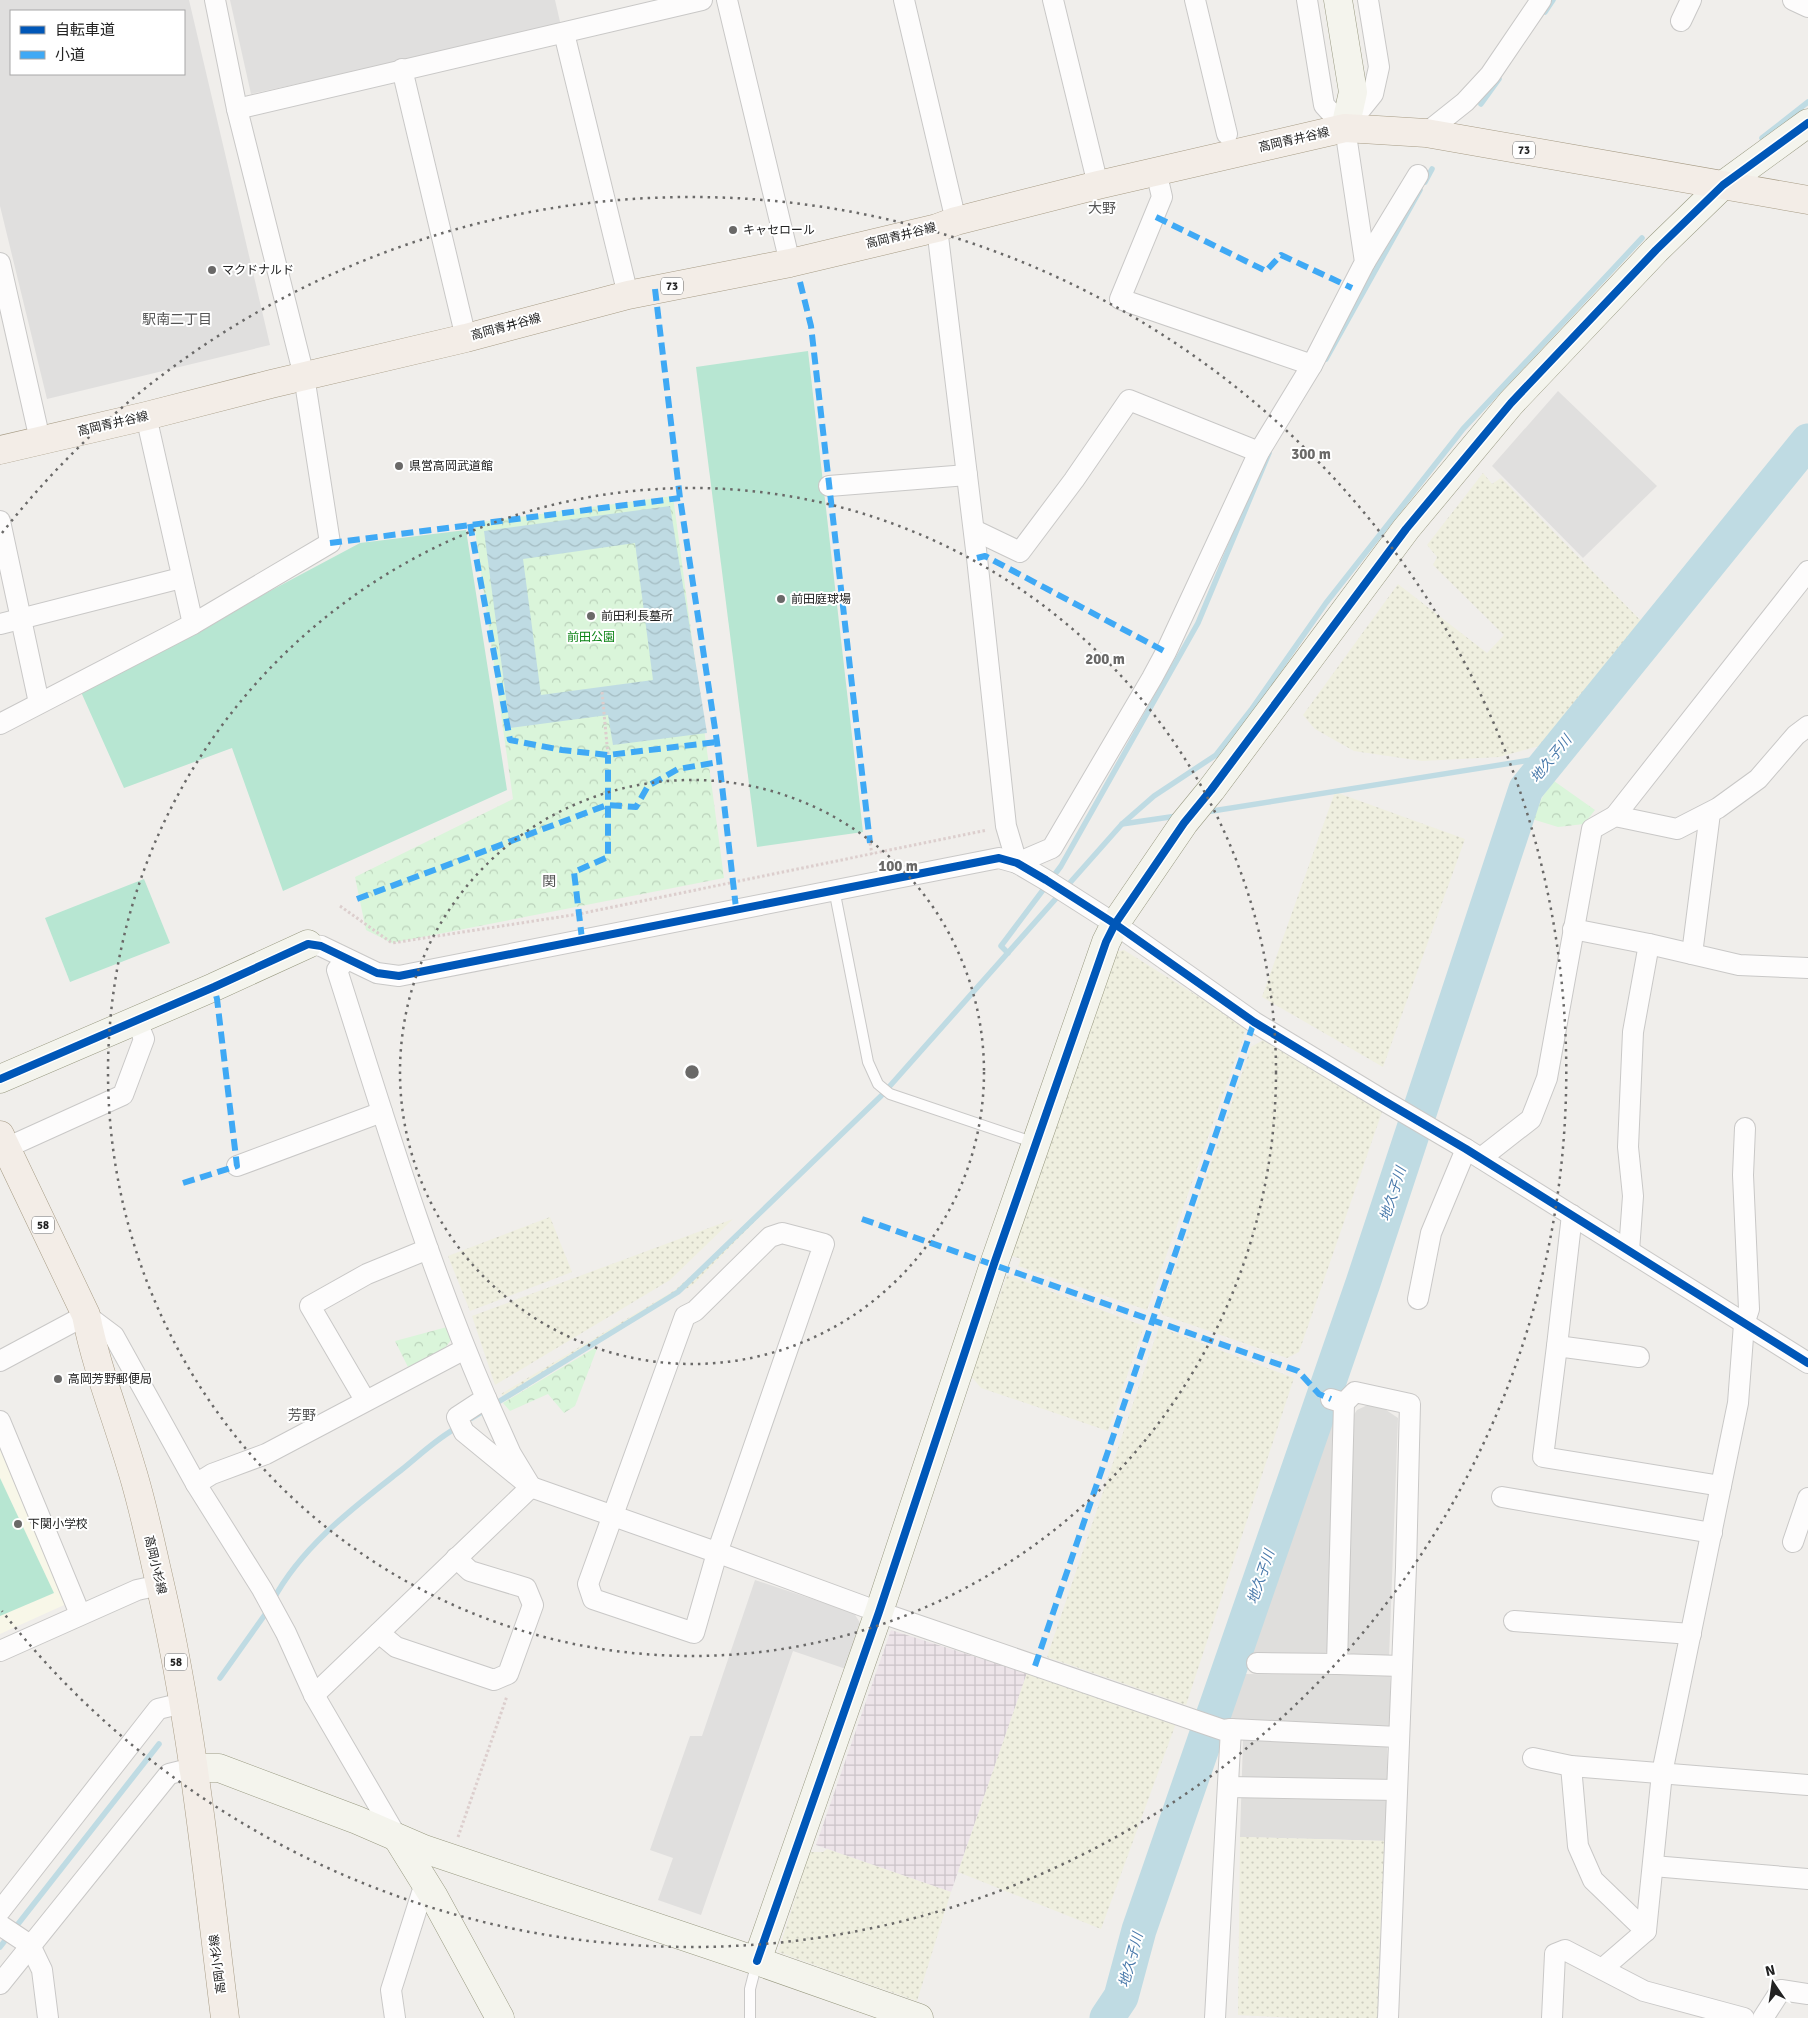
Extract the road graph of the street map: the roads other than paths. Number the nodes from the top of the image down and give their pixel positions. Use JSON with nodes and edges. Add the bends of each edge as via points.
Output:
{"nodes":[{"id":1,"x":215,"y":0,"type":"edge"},
{"id":2,"x":702,"y":0,"type":"edge"},
{"id":3,"x":727,"y":0,"type":"edge"},
{"id":4,"x":904,"y":0,"type":"edge"},
{"id":5,"x":1053,"y":0,"type":"edge"},
{"id":6,"x":1195,"y":0,"type":"edge"},
{"id":7,"x":1307,"y":0,"type":"edge"},
{"id":8,"x":1338,"y":0,"type":"edge"},
{"id":9,"x":1368,"y":0,"type":"edge"},
{"id":10,"x":1541,"y":0,"type":"edge"},
{"id":11,"x":1691,"y":0,"type":"edge"},
{"id":12,"x":1793,"y":0,"type":"edge"},
{"id":13,"x":1808,"y":7,"type":"edge"},
{"id":14,"x":1681,"y":22,"type":"dead end"},
{"id":15,"x":564,"y":33,"type":"junction"},
{"id":16,"x":402,"y":69,"type":"junction"},
{"id":17,"x":237,"y":109,"type":"junction"},
{"id":18,"x":1808,"y":123,"type":"edge"},
{"id":19,"x":1345,"y":128,"type":"junction"},
{"id":20,"x":1426,"y":133,"type":"junction"},
{"id":21,"x":1227,"y":134,"type":"dead end"},
{"id":22,"x":1156,"y":171,"type":"junction"},
{"id":23,"x":1418,"y":175,"type":"dead end"},
{"id":24,"x":1098,"y":185,"type":"junction"},
{"id":25,"x":1723,"y":185,"type":"junction"},
{"id":26,"x":1808,"y":200,"type":"edge"},
{"id":27,"x":947,"y":225,"type":"junction"},
{"id":28,"x":1365,"y":262,"type":"junction"},
{"id":29,"x":790,"y":263,"type":"junction"},
{"id":30,"x":1,"y":272,"type":"edge"},
{"id":31,"x":628,"y":295,"type":"junction"},
{"id":32,"x":466,"y":338,"type":"junction"},
{"id":33,"x":1312,"y":364,"type":"junction"},
{"id":34,"x":304,"y":376,"type":"junction"},
{"id":35,"x":146,"y":416,"type":"junction"},
{"id":36,"x":40,"y":440,"type":"junction"},
{"id":37,"x":0,"y":450,"type":"edge"},
{"id":38,"x":1259,"y":452,"type":"junction"},
{"id":39,"x":967,"y":475,"type":"junction"},
{"id":40,"x":829,"y":486,"type":"dead end"},
{"id":41,"x":0,"y":521,"type":"edge"},
{"id":42,"x":974,"y":530,"type":"junction"},
{"id":43,"x":4,"y":566,"type":"edge"},
{"id":44,"x":1808,"y":571,"type":"edge"},
{"id":45,"x":181,"y":578,"type":"junction"},
{"id":46,"x":20,"y":619,"type":"junction"},
{"id":47,"x":0,"y":624,"type":"edge"},
{"id":48,"x":193,"y":624,"type":"junction"},
{"id":49,"x":39,"y":703,"type":"junction"},
{"id":50,"x":0,"y":724,"type":"edge"},
{"id":51,"x":1808,"y":726,"type":"edge"},
{"id":52,"x":1710,"y":812,"type":"junction"},
{"id":53,"x":1615,"y":816,"type":"junction"},
{"id":54,"x":1017,"y":863,"type":"junction"},
{"id":55,"x":834,"y":889,"type":"junction"},
{"id":56,"x":1115,"y":924,"type":"junction"},
{"id":57,"x":1573,"y":929,"type":"junction"},
{"id":58,"x":308,"y":944,"type":"joint"},
{"id":59,"x":1649,"y":944,"type":"junction"},
{"id":60,"x":1692,"y":954,"type":"junction"},
{"id":61,"x":347,"y":959,"type":"junction"},
{"id":62,"x":1808,"y":968,"type":"edge"},
{"id":63,"x":136,"y":1019,"type":"junction"},
{"id":64,"x":0,"y":1078,"type":"edge"},
{"id":65,"x":382,"y":1112,"type":"junction"},
{"id":66,"x":1745,"y":1128,"type":"dead end"},
{"id":67,"x":3,"y":1141,"type":"edge"},
{"id":68,"x":1036,"y":1143,"type":"junction"},
{"id":69,"x":1474,"y":1153,"type":"junction"},
{"id":70,"x":237,"y":1166,"type":"dead end"},
{"id":71,"x":1572,"y":1215,"type":"junction"},
{"id":72,"x":428,"y":1249,"type":"junction"},
{"id":73,"x":1629,"y":1251,"type":"junction"},
{"id":74,"x":1418,"y":1299,"type":"dead end"},
{"id":75,"x":86,"y":1315,"type":"junction"},
{"id":76,"x":1744,"y":1324,"type":"junction"},
{"id":77,"x":1557,"y":1346,"type":"junction"},
{"id":78,"x":465,"y":1349,"type":"junction"},
{"id":79,"x":1639,"y":1357,"type":"dead end"},
{"id":80,"x":0,"y":1361,"type":"edge"},
{"id":81,"x":1808,"y":1363,"type":"edge"},
{"id":82,"x":365,"y":1400,"type":"junction"},
{"id":83,"x":489,"y":1405,"type":"junction"},
{"id":84,"x":0,"y":1421,"type":"edge"},
{"id":85,"x":196,"y":1484,"type":"junction"},
{"id":86,"x":1721,"y":1486,"type":"junction"},
{"id":87,"x":531,"y":1487,"type":"junction"},
{"id":88,"x":1502,"y":1497,"type":"dead end"},
{"id":89,"x":1808,"y":1498,"type":"edge"},
{"id":90,"x":612,"y":1516,"type":"junction"},
{"id":91,"x":1712,"y":1533,"type":"junction"},
{"id":92,"x":1793,"y":1542,"type":"dead end"},
{"id":93,"x":717,"y":1553,"type":"junction"},
{"id":94,"x":456,"y":1558,"type":"junction"},
{"id":95,"x":160,"y":1585,"type":"junction"},
{"id":96,"x":879,"y":1612,"type":"junction"},
{"id":97,"x":80,"y":1614,"type":"junction"},
{"id":98,"x":1514,"y":1621,"type":"dead end"},
{"id":99,"x":379,"y":1633,"type":"junction"},
{"id":100,"x":1691,"y":1634,"type":"junction"},
{"id":101,"x":0,"y":1651,"type":"edge"},
{"id":102,"x":1257,"y":1663,"type":"dead end"},
{"id":103,"x":1337,"y":1664,"type":"junction"},
{"id":104,"x":1401,"y":1666,"type":"junction"},
{"id":105,"x":314,"y":1694,"type":"junction"},
{"id":106,"x":182,"y":1703,"type":"junction"},
{"id":107,"x":1227,"y":1730,"type":"junction"},
{"id":108,"x":1398,"y":1737,"type":"junction"},
{"id":109,"x":1533,"y":1758,"type":"dead end"},
{"id":110,"x":1571,"y":1766,"type":"junction"},
{"id":111,"x":193,"y":1768,"type":"junction"},
{"id":112,"x":1662,"y":1773,"type":"junction"},
{"id":113,"x":1808,"y":1784,"type":"edge"},
{"id":114,"x":1228,"y":1787,"type":"junction"},
{"id":115,"x":1396,"y":1790,"type":"junction"},
{"id":116,"x":398,"y":1839,"type":"junction"},
{"id":117,"x":1653,"y":1866,"type":"junction"},
{"id":118,"x":1808,"y":1879,"type":"edge"},
{"id":119,"x":425,"y":1883,"type":"junction"},
{"id":120,"x":10,"y":1929,"type":"edge"},
{"id":121,"x":1646,"y":1931,"type":"junction"},
{"id":122,"x":757,"y":1961,"type":"junction"},
{"id":123,"x":1602,"y":1969,"type":"junction"},
{"id":124,"x":0,"y":1984,"type":"edge"},
{"id":125,"x":1808,"y":1994,"type":"edge"},
{"id":126,"x":48,"y":2018,"type":"edge"},
{"id":127,"x":225,"y":2018,"type":"edge"},
{"id":128,"x":395,"y":2018,"type":"edge"},
{"id":129,"x":500,"y":2018,"type":"edge"},
{"id":130,"x":750,"y":2018,"type":"edge"},
{"id":131,"x":919,"y":2018,"type":"edge"},
{"id":132,"x":1216,"y":2018,"type":"edge"},
{"id":133,"x":1388,"y":2018,"type":"edge"},
{"id":134,"x":1552,"y":2018,"type":"edge"},
{"id":135,"x":1744,"y":2018,"type":"edge"},
{"id":136,"x":1763,"y":2018,"type":"edge"}],
"edges":[{"from":1,"to":17,"type":"street"},
{"from":2,"to":15,"type":"street"},
{"from":3,"to":29,"type":"street"},
{"from":4,"to":27,"type":"street"},
{"from":5,"to":24,"type":"street"},
{"from":6,"to":21,"type":"street"},
{"from":7,"to":19,"type":"street","via":[[1324,105]]},
{"from":8,"to":19,"type":"street","via":[[1353,92]]},
{"from":9,"to":19,"type":"street","via":[[1379,67],[1373,94]]},
{"from":10,"to":20,"type":"street","via":[[1490,75],[1465,102]]},
{"from":11,"to":14,"type":"street"},
{"from":12,"to":13,"type":"street"},
{"from":15,"to":16,"type":"street"},
{"from":15,"to":31,"type":"street"},
{"from":16,"to":17,"type":"street"},
{"from":16,"to":32,"type":"street"},
{"from":17,"to":34,"type":"street"},
{"from":18,"to":25,"type":"street"},
{"from":19,"to":20,"type":"main road","name":"高岡青井谷線","number":"73"},
{"from":19,"to":22,"type":"main road","name":"高岡青井谷線","number":"73"},
{"from":19,"to":28,"type":"street"},
{"from":20,"to":25,"type":"main road","name":"高岡青井谷線","number":"73"},
{"from":22,"to":24,"type":"main road","name":"高岡青井谷線","number":"73"},
{"from":22,"to":33,"type":"street","via":[[1162,197],[1120,299]]},
{"from":23,"to":28,"type":"street"},
{"from":24,"to":27,"type":"main road","name":"高岡青井谷線","number":"73"},
{"from":25,"to":26,"type":"main road","name":"高岡青井谷線","number":"73"},
{"from":25,"to":56,"type":"street","via":[[1510,403],[1406,530],[1184,824]]},
{"from":27,"to":29,"type":"main road","name":"高岡青井谷線","number":"73"},
{"from":27,"to":39,"type":"street"},
{"from":28,"to":33,"type":"street"},
{"from":29,"to":31,"type":"main road","name":"高岡青井谷線","number":"73"},
{"from":30,"to":36,"type":"street"},
{"from":31,"to":32,"type":"main road","name":"高岡青井谷線","number":"73"},
{"from":32,"to":34,"type":"main road","name":"高岡青井谷線","number":"73"},
{"from":33,"to":38,"type":"street"},
{"from":34,"to":35,"type":"main road","name":"高岡青井谷線","number":"73"},
{"from":34,"to":48,"type":"street","via":[[330,543]]},
{"from":35,"to":36,"type":"main road","name":"高岡青井谷線","number":"73"},
{"from":35,"to":45,"type":"street"},
{"from":36,"to":37,"type":"main road","name":"高岡青井谷線","number":"73"},
{"from":38,"to":42,"type":"street","via":[[1129,400],[1020,552]]},
{"from":38,"to":54,"type":"street","via":[[1166,652],[1052,848]]},
{"from":39,"to":40,"type":"street"},
{"from":39,"to":42,"type":"street"},
{"from":41,"to":43,"type":"street"},
{"from":42,"to":54,"type":"street","via":[[1006,826]]},
{"from":43,"to":46,"type":"street"},
{"from":44,"to":53,"type":"street"},
{"from":45,"to":46,"type":"street"},
{"from":45,"to":48,"type":"street"},
{"from":46,"to":47,"type":"street"},
{"from":46,"to":49,"type":"street"},
{"from":48,"to":49,"type":"street"},
{"from":49,"to":50,"type":"street"},
{"from":51,"to":52,"type":"street","via":[[1796,735],[1758,779]]},
{"from":52,"to":53,"type":"street","via":[[1677,829]]},
{"from":52,"to":60,"type":"street"},
{"from":53,"to":57,"type":"street","via":[[1592,830]]},
{"from":54,"to":55,"type":"street","via":[[999,858]]},
{"from":54,"to":56,"type":"street"},
{"from":55,"to":61,"type":"street","via":[[399,976],[377,973]]},
{"from":55,"to":68,"type":"lane","via":[[868,1062],[878,1084],[890,1094]]},
{"from":56,"to":68,"type":"street"},
{"from":56,"to":69,"type":"street","via":[[1254,1022]]},
{"from":57,"to":59,"type":"street"},
{"from":57,"to":69,"type":"street","via":[[1547,1078],[1530,1119]]},
{"from":58,"to":61,"type":"street","via":[[321,946]]},
{"from":58,"to":63,"type":"street"},
{"from":59,"to":60,"type":"street"},
{"from":59,"to":73,"type":"street","via":[[1633,1032],[1628,1147],[1633,1196]]},
{"from":60,"to":62,"type":"street","via":[[1739,965]]},
{"from":61,"to":65,"type":"street","via":[[337,970]]},
{"from":63,"to":64,"type":"street"},
{"from":63,"to":67,"type":"street","via":[[144,1039],[123,1095]]},
{"from":65,"to":70,"type":"street"},
{"from":65,"to":72,"type":"street"},
{"from":66,"to":76,"type":"street","via":[[1743,1175],[1749,1309]]},
{"from":67,"to":75,"type":"main road","name":"高岡小杉線","number":"58"},
{"from":68,"to":96,"type":"street"},
{"from":69,"to":71,"type":"street"},
{"from":69,"to":74,"type":"street","via":[[1431,1233]]},
{"from":71,"to":73,"type":"street"},
{"from":71,"to":77,"type":"street"},
{"from":72,"to":78,"type":"street"},
{"from":72,"to":82,"type":"street","via":[[367,1274],[310,1306]]},
{"from":73,"to":76,"type":"street"},
{"from":75,"to":80,"type":"street"},
{"from":75,"to":85,"type":"street","via":[[114,1336]]},
{"from":75,"to":95,"type":"main road","name":"高岡小杉線","number":"58","via":[[92,1346],[132,1469]]},
{"from":76,"to":81,"type":"street"},
{"from":76,"to":86,"type":"street","via":[[1738,1403]]},
{"from":77,"to":79,"type":"street"},
{"from":77,"to":86,"type":"street","via":[[1543,1457]]},
{"from":78,"to":82,"type":"street"},
{"from":78,"to":83,"type":"street"},
{"from":82,"to":85,"type":"street","via":[[266,1454],[212,1474]]},
{"from":83,"to":87,"type":"street","via":[[511,1454]]},
{"from":83,"to":87,"type":"street","via":[[457,1417],[461,1426]]},
{"from":84,"to":97,"type":"street"},
{"from":85,"to":105,"type":"street","via":[[262,1589]]},
{"from":86,"to":91,"type":"street"},
{"from":87,"to":90,"type":"street"},
{"from":87,"to":94,"type":"street"},
{"from":88,"to":91,"type":"street"},
{"from":89,"to":92,"type":"street"},
{"from":90,"to":93,"type":"street"},
{"from":90,"to":93,"type":"street","via":[[588,1584],[593,1600],[694,1633]]},
{"from":90,"to":93,"type":"street","via":[[685,1316],[695,1311],[770,1237],[782,1232],[824,1244]]},
{"from":91,"to":100,"type":"street"},
{"from":93,"to":96,"type":"street"},
{"from":94,"to":99,"type":"street"},
{"from":94,"to":99,"type":"street","via":[[470,1570],[526,1588],[533,1605],[508,1674],[494,1680],[396,1646]]},
{"from":95,"to":97,"type":"street","via":[[137,1590]]},
{"from":95,"to":106,"type":"main road","name":"高岡小杉線","number":"58"},
{"from":96,"to":107,"type":"street"},
{"from":96,"to":122,"type":"street"},
{"from":97,"to":101,"type":"street"},
{"from":98,"to":100,"type":"street"},
{"from":99,"to":105,"type":"street"},
{"from":100,"to":112,"type":"street"},
{"from":102,"to":103,"type":"street"},
{"from":103,"to":104,"type":"street"},
{"from":103,"to":104,"type":"street","via":[[1337,1401],[1355,1392],[1410,1404]]},
{"from":104,"to":108,"type":"street"},
{"from":105,"to":116,"type":"street"},
{"from":106,"to":111,"type":"main road","name":"高岡小杉線","number":"58"},
{"from":106,"to":120,"type":"street","via":[[158,1709]]},
{"from":107,"to":108,"type":"street"},
{"from":107,"to":114,"type":"street"},
{"from":108,"to":115,"type":"street"},
{"from":109,"to":110,"type":"street"},
{"from":110,"to":112,"type":"street"},
{"from":110,"to":121,"type":"street","via":[[1578,1846],[1593,1880]]},
{"from":111,"to":116,"type":"street","via":[[219,1768],[357,1820]]},
{"from":111,"to":120,"type":"street","via":[[169,1774]]},
{"from":111,"to":127,"type":"main road","name":"高岡小杉線","number":"58"},
{"from":112,"to":113,"type":"street"},
{"from":112,"to":117,"type":"street"},
{"from":114,"to":115,"type":"street"},
{"from":114,"to":132,"type":"street"},
{"from":115,"to":133,"type":"street"},
{"from":116,"to":119,"type":"street"},
{"from":116,"to":122,"type":"street"},
{"from":117,"to":118,"type":"street"},
{"from":117,"to":121,"type":"street"},
{"from":119,"to":128,"type":"street","via":[[390,1990]]},
{"from":119,"to":129,"type":"street"},
{"from":120,"to":124,"type":"street"},
{"from":120,"to":126,"type":"street","via":[[42,1970]]},
{"from":121,"to":123,"type":"street"},
{"from":122,"to":130,"type":"lane","via":[[750,1989]]},
{"from":122,"to":131,"type":"street"},
{"from":123,"to":134,"type":"street","via":[[1565,1950],[1555,1954]]},
{"from":123,"to":135,"type":"street","via":[[1644,1991]]},
{"from":125,"to":136,"type":"street","via":[[1780,1990]]}]}
